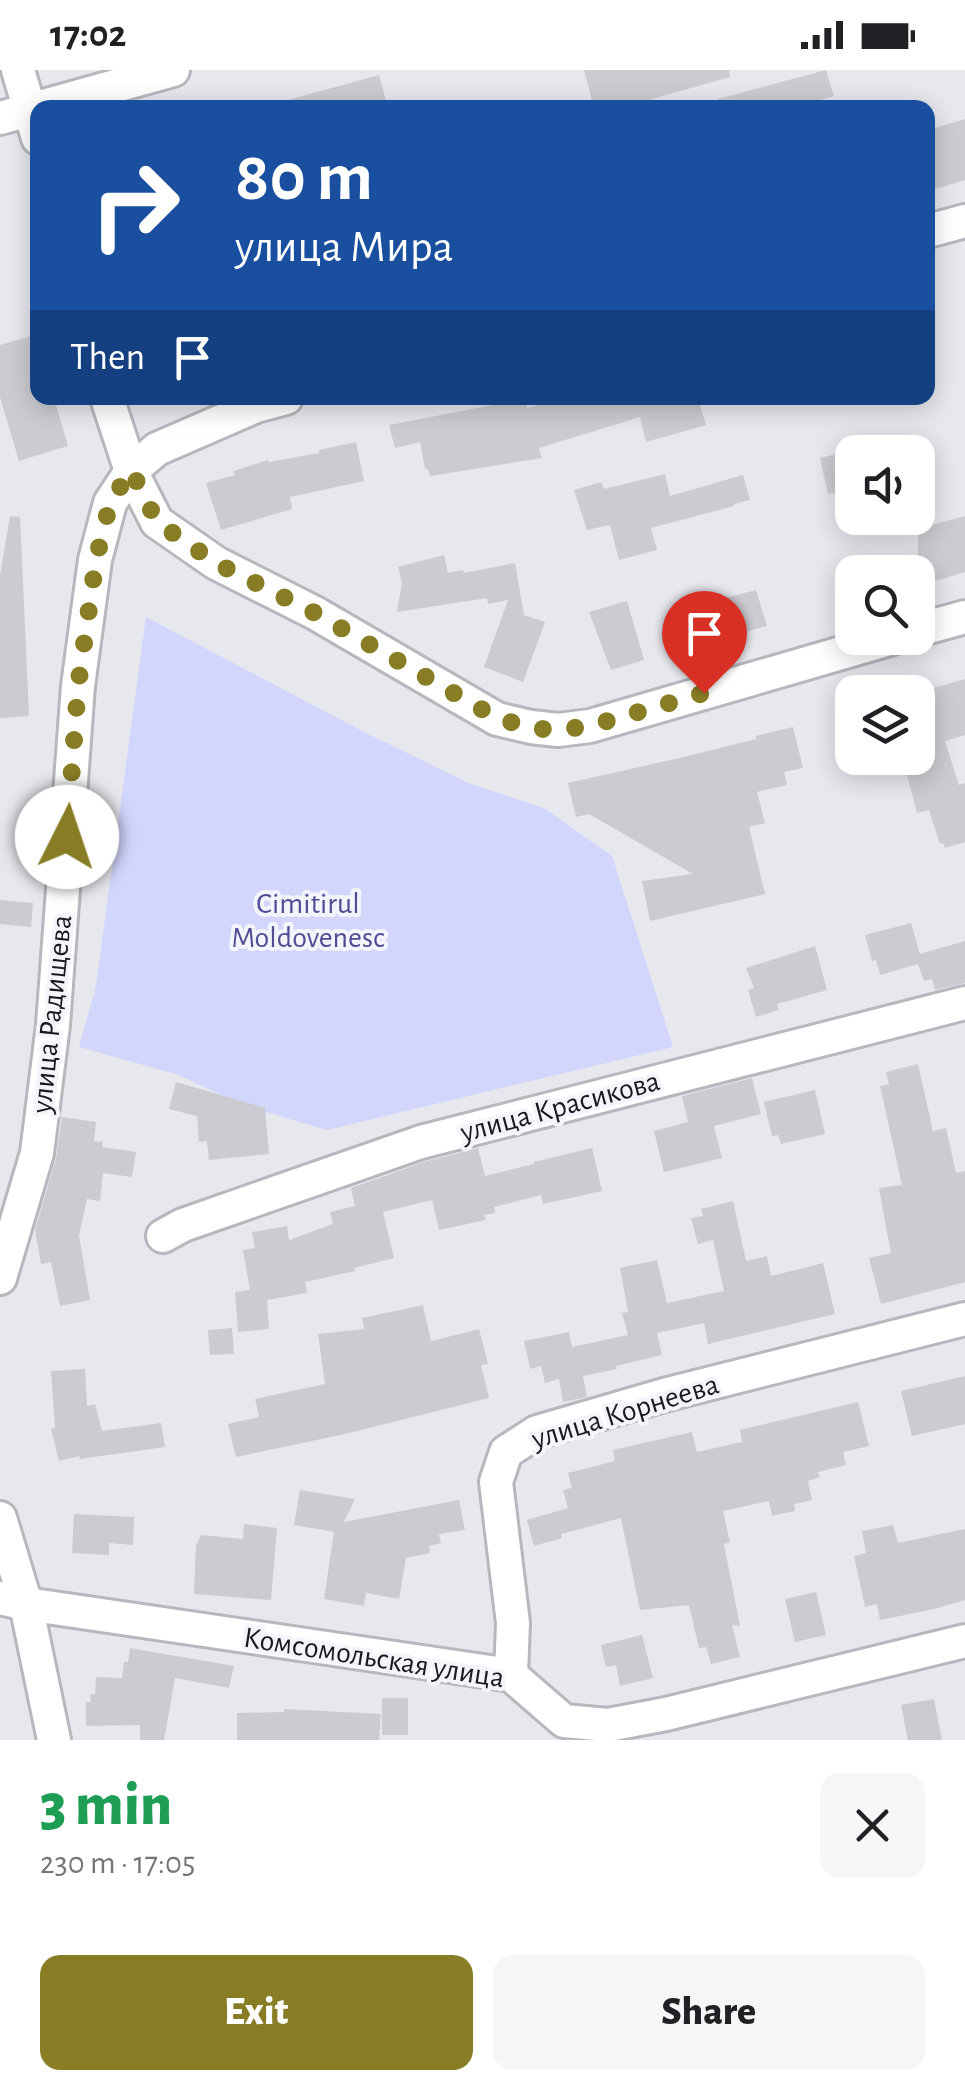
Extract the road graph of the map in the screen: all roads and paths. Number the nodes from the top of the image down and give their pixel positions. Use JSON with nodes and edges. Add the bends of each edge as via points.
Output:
{"nodes":[{"id":1,"x":18,"y":70,"type":"edge"},
{"id":2,"x":173,"y":70,"type":"edge"},
{"id":3,"x":86,"y":100,"type":"edge"},
{"id":4,"x":22,"y":122,"type":"edge"},
{"id":5,"x":965,"y":221,"type":"edge"},
{"id":6,"x":935,"y":229,"type":"edge"},
{"id":7,"x":110,"y":405,"type":"edge"},
{"id":8,"x":260,"y":405,"type":"edge"},
{"id":9,"x":131,"y":470,"type":"junction"},
{"id":10,"x":965,"y":616,"type":"edge"},
{"id":11,"x":935,"y":625,"type":"edge"},
{"id":12,"x":835,"y":655,"type":"edge"},
{"id":13,"x":965,"y":1003,"type":"edge"},
{"id":14,"x":163,"y":1236,"type":"dead end"},
{"id":15,"x":0,"y":1278,"type":"edge"},
{"id":16,"x":965,"y":1319,"type":"edge"},
{"id":17,"x":0,"y":1518,"type":"edge"},
{"id":18,"x":13,"y":1601,"type":"edge"},
{"id":19,"x":965,"y":1641,"type":"edge"},
{"id":20,"x":512,"y":1675,"type":"junction"},
{"id":21,"x":565,"y":1731,"type":"edge"},
{"id":22,"x":54,"y":1740,"type":"edge"}],
"edges":[{"from":1,"to":4,"type":"street"},
{"from":2,"to":3,"type":"street"},
{"from":5,"to":6,"type":"street"},
{"from":7,"to":9,"type":"street"},
{"from":8,"to":9,"type":"street","via":[[157,449]]},
{"from":9,"to":12,"type":"street","via":[[157,522],[216,563],[497,718],[531,728],[590,726]]},
{"from":9,"to":15,"type":"street","name":"улица Радищева","via":[[110,503],[96,560],[78,686],[37,1153]]},
{"from":10,"to":11,"type":"street"},
{"from":13,"to":14,"type":"street","name":"улица Красикова","via":[[422,1142]]},
{"from":16,"to":20,"type":"street","name":"улица Корнеева","via":[[664,1395],[538,1432],[506,1452],[496,1482],[513,1623]]},
{"from":17,"to":18,"type":"street"},
{"from":18,"to":20,"type":"street","name":"Комсомольская улица"},
{"from":18,"to":22,"type":"street"},
{"from":19,"to":21,"type":"street","name":"Комсомольская улица","via":[[666,1714]]},
{"from":20,"to":21,"type":"street","name":"Комсомольская улица"}]}
